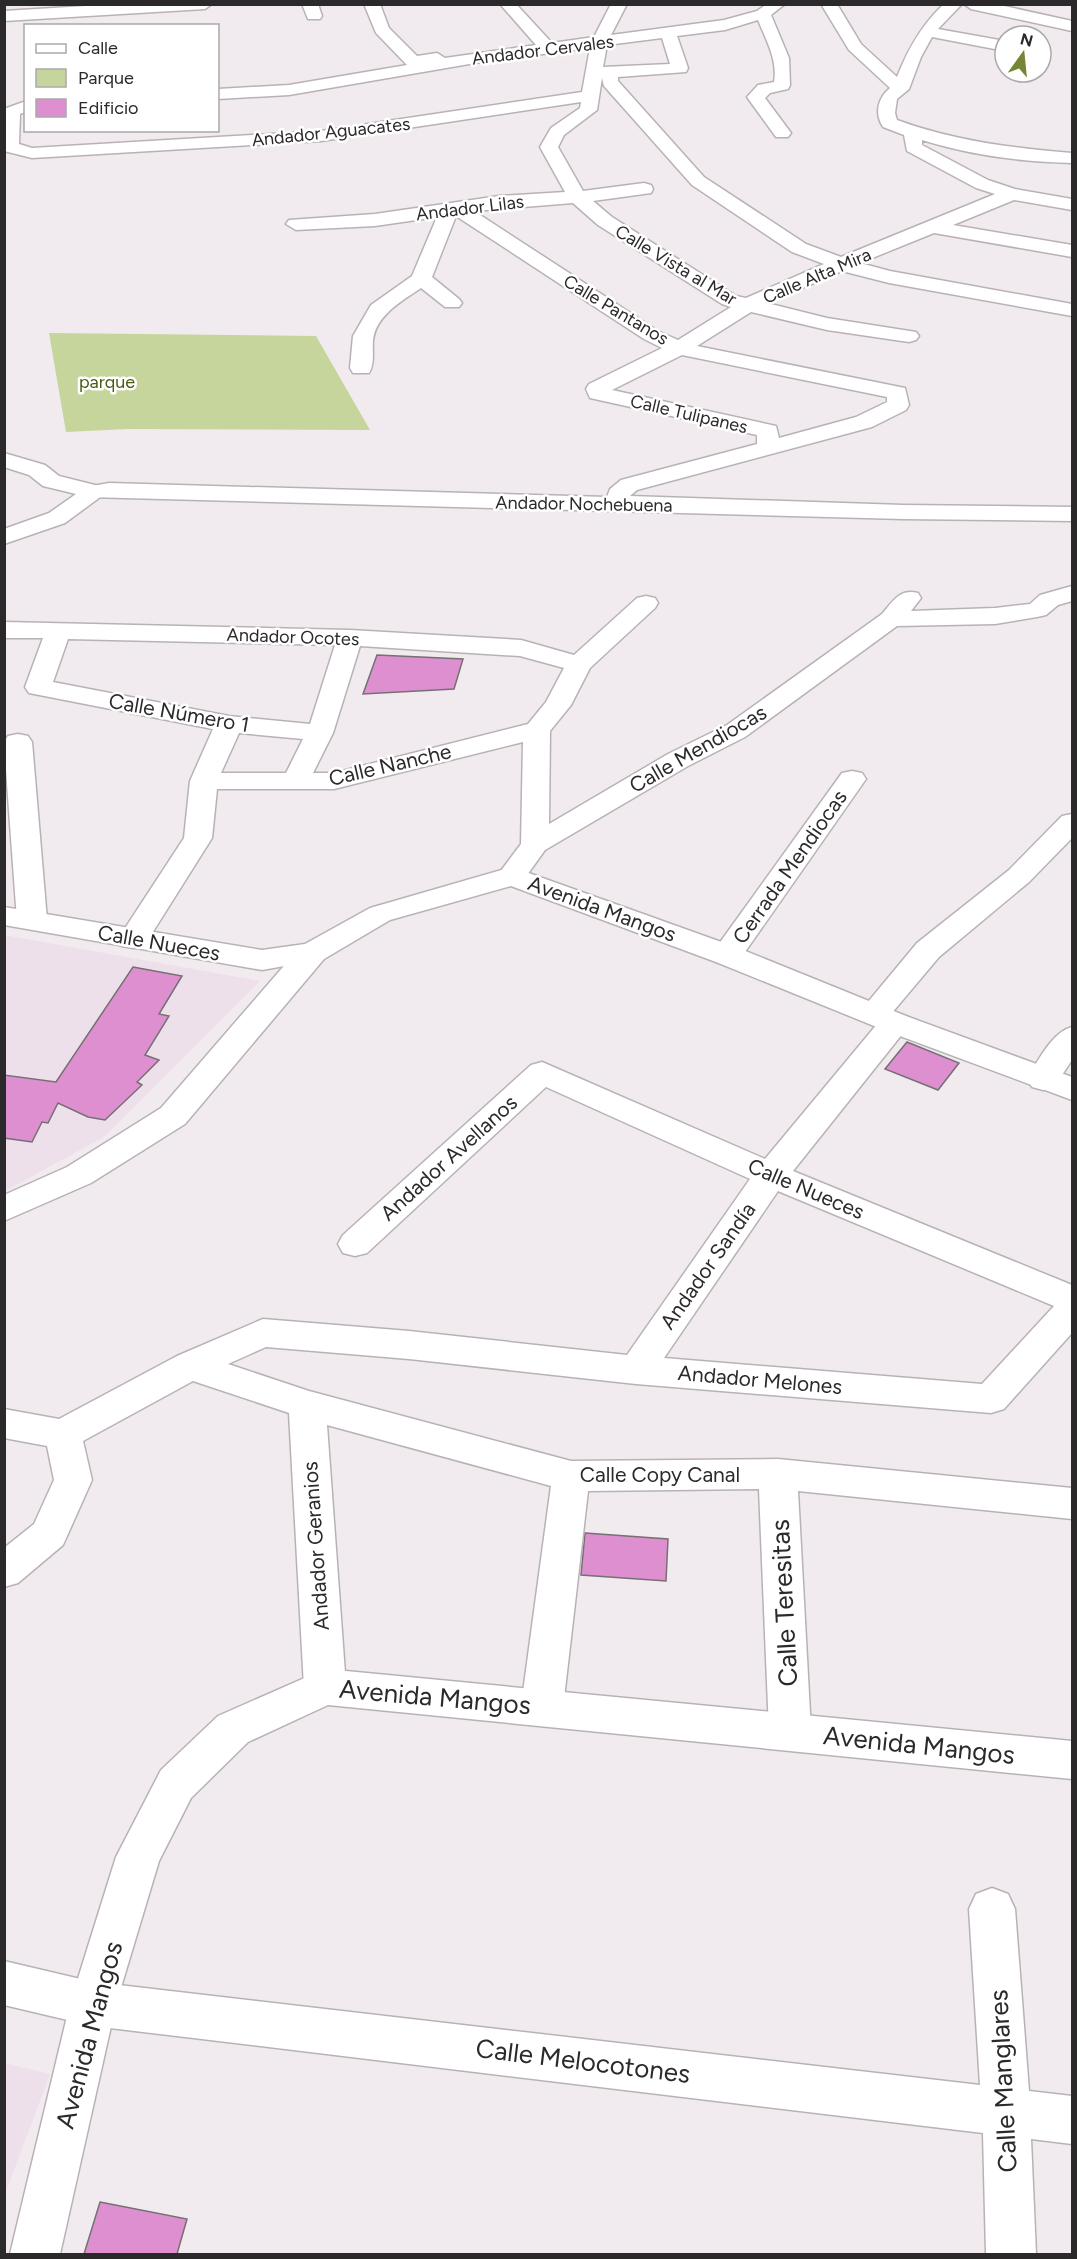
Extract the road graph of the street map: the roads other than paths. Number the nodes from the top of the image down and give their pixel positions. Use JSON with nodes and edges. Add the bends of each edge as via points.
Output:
{"nodes":[{"id":1,"x":205,"y":4,"type":"edge"},
{"id":2,"x":372,"y":4,"type":"edge"},
{"id":3,"x":507,"y":4,"type":"edge"},
{"id":4,"x":619,"y":4,"type":"edge"},
{"id":5,"x":829,"y":4,"type":"edge"},
{"id":6,"x":955,"y":4,"type":"edge"},
{"id":7,"x":971,"y":4,"type":"edge"},
{"id":8,"x":90,"y":8,"type":"edge"},
{"id":9,"x":771,"y":9,"type":"edge"},
{"id":10,"x":4,"y":16,"type":"edge"},
{"id":11,"x":1072,"y":26,"type":"edge"},
{"id":12,"x":929,"y":32,"type":"junction"},
{"id":13,"x":668,"y":33,"type":"junction"},
{"id":14,"x":599,"y":43,"type":"junction"},
{"id":15,"x":993,"y":44,"type":"edge"},
{"id":16,"x":549,"y":49,"type":"junction"},
{"id":17,"x":481,"y":57,"type":"junction"},
{"id":18,"x":602,"y":73,"type":"junction"},
{"id":19,"x":901,"y":89,"type":"junction"},
{"id":20,"x":219,"y":93,"type":"edge"},
{"id":21,"x":589,"y":96,"type":"junction"},
{"id":22,"x":21,"y":107,"type":"edge"},
{"id":23,"x":782,"y":133,"type":"dead end"},
{"id":24,"x":913,"y":133,"type":"junction"},
{"id":25,"x":1072,"y":158,"type":"edge"},
{"id":26,"x":644,"y":189,"type":"dead end"},
{"id":27,"x":1012,"y":194,"type":"junction"},
{"id":28,"x":577,"y":197,"type":"junction"},
{"id":29,"x":1072,"y":204,"type":"edge"},
{"id":30,"x":454,"y":209,"type":"junction"},
{"id":31,"x":296,"y":224,"type":"dead end"},
{"id":32,"x":933,"y":227,"type":"junction"},
{"id":33,"x":1072,"y":251,"type":"edge"},
{"id":34,"x":844,"y":265,"type":"junction"},
{"id":35,"x":421,"y":279,"type":"junction"},
{"id":36,"x":452,"y":303,"type":"dead end"},
{"id":37,"x":746,"y":306,"type":"junction"},
{"id":38,"x":1072,"y":310,"type":"edge"},
{"id":39,"x":909,"y":336,"type":"dead end"},
{"id":40,"x":679,"y":348,"type":"junction"},
{"id":41,"x":361,"y":368,"type":"dead end"},
{"id":42,"x":597,"y":389,"type":"joint"},
{"id":43,"x":768,"y":448,"type":"junction"},
{"id":44,"x":4,"y":460,"type":"edge"},
{"id":45,"x":95,"y":492,"type":"junction"},
{"id":46,"x":621,"y":504,"type":"junction"},
{"id":47,"x":1072,"y":514,"type":"edge"},
{"id":48,"x":4,"y":537,"type":"edge"},
{"id":49,"x":1072,"y":593,"type":"edge"},
{"id":50,"x":909,"y":598,"type":"dead end"},
{"id":51,"x":646,"y":603,"type":"dead end"},
{"id":52,"x":891,"y":619,"type":"junction"},
{"id":53,"x":4,"y":630,"type":"edge"},
{"id":54,"x":58,"y":631,"type":"junction"},
{"id":55,"x":350,"y":639,"type":"junction"},
{"id":56,"x":579,"y":664,"type":"junction"},
{"id":57,"x":230,"y":724,"type":"junction"},
{"id":58,"x":537,"y":730,"type":"junction"},
{"id":59,"x":320,"y":733,"type":"junction"},
{"id":60,"x":18,"y":742,"type":"dead end"},
{"id":61,"x":852,"y":779,"type":"dead end"},
{"id":62,"x":204,"y":781,"type":"junction"},
{"id":63,"x":295,"y":782,"type":"junction"},
{"id":64,"x":1072,"y":822,"type":"edge"},
{"id":65,"x":535,"y":844,"type":"junction"},
{"id":66,"x":512,"y":876,"type":"junction"},
{"id":67,"x":18,"y":918,"type":"edge"},
{"id":68,"x":134,"y":939,"type":"junction"},
{"id":69,"x":313,"y":951,"type":"junction"},
{"id":70,"x":727,"y":955,"type":"junction"},
{"id":71,"x":885,"y":1018,"type":"junction"},
{"id":72,"x":1072,"y":1037,"type":"edge"},
{"id":73,"x":542,"y":1073,"type":"joint"},
{"id":74,"x":1043,"y":1079,"type":"junction"},
{"id":75,"x":1072,"y":1089,"type":"edge"},
{"id":76,"x":771,"y":1175,"type":"junction"},
{"id":77,"x":4,"y":1209,"type":"edge"},
{"id":78,"x":356,"y":1244,"type":"dead end"},
{"id":79,"x":1072,"y":1299,"type":"edge"},
{"id":80,"x":1072,"y":1310,"type":"edge"},
{"id":81,"x":190,"y":1366,"type":"junction"},
{"id":82,"x":636,"y":1370,"type":"junction"},
{"id":83,"x":307,"y":1405,"type":"junction"},
{"id":84,"x":4,"y":1423,"type":"edge"},
{"id":85,"x":63,"y":1434,"type":"junction"},
{"id":86,"x":778,"y":1474,"type":"junction"},
{"id":87,"x":571,"y":1476,"type":"junction"},
{"id":88,"x":1072,"y":1503,"type":"edge"},
{"id":89,"x":4,"y":1571,"type":"edge"},
{"id":90,"x":325,"y":1687,"type":"junction"},
{"id":91,"x":542,"y":1707,"type":"junction"},
{"id":92,"x":790,"y":1731,"type":"junction"},
{"id":93,"x":1072,"y":1760,"type":"edge"},
{"id":94,"x":992,"y":1909,"type":"dead end"},
{"id":95,"x":4,"y":1983,"type":"edge"},
{"id":96,"x":93,"y":2004,"type":"junction"},
{"id":97,"x":1006,"y":2110,"type":"junction"},
{"id":98,"x":1072,"y":2120,"type":"edge"},
{"id":99,"x":34,"y":2254,"type":"edge"},
{"id":100,"x":1011,"y":2254,"type":"edge"}],
"edges":[{"from":1,"to":8,"type":"street"},
{"from":2,"to":17,"type":"street","via":[[382,30],[413,62],[459,54]]},
{"from":3,"to":16,"type":"street"},
{"from":4,"to":14,"type":"street"},
{"from":5,"to":19,"type":"street","via":[[855,47]]},
{"from":6,"to":12,"type":"street","via":[[943,12]]},
{"from":7,"to":11,"type":"street"},
{"from":8,"to":10,"type":"street"},
{"from":9,"to":13,"type":"street","name":"Andador Cervales","via":[[724,25]]},
{"from":9,"to":23,"type":"street","via":[[784,78],[782,85],[764,89],[756,97]]},
{"from":12,"to":15,"type":"street"},
{"from":12,"to":19,"type":"street"},
{"from":13,"to":14,"type":"street","name":"Andador Cervales"},
{"from":13,"to":18,"type":"street","via":[[680,68]]},
{"from":14,"to":16,"type":"street","name":"Andador Cervales"},
{"from":14,"to":18,"type":"street"},
{"from":16,"to":17,"type":"street","name":"Andador Cervales"},
{"from":17,"to":20,"type":"street","name":"Andador Cervales","via":[[305,87]]},
{"from":18,"to":21,"type":"street"},
{"from":18,"to":34,"type":"street","via":[[698,181],[799,248]]},
{"from":19,"to":24,"type":"street","via":[[889,97],[886,113],[889,123]]},
{"from":21,"to":22,"type":"street","name":"Andador Aguacates","via":[[321,136],[133,149],[18,151],[10,147],[12,111]]},
{"from":21,"to":28,"type":"street","name":"Calle Vista al Mar","via":[[588,110],[556,132],[549,147]]},
{"from":24,"to":25,"type":"street","via":[[998,151]]},
{"from":24,"to":27,"type":"street","via":[[913,147],[981,184]]},
{"from":26,"to":28,"type":"street","name":"Andador Lilas"},
{"from":27,"to":29,"type":"street"},
{"from":27,"to":32,"type":"street","name":"Calle Alta Mira"},
{"from":28,"to":30,"type":"street","name":"Andador Lilas"},
{"from":28,"to":37,"type":"street","name":"Calle Vista al Mar","via":[[624,234],[729,300]]},
{"from":30,"to":31,"type":"street","name":"Andador Lilas","via":[[375,220]]},
{"from":30,"to":35,"type":"street"},
{"from":30,"to":40,"type":"street","name":"Calle Pantanos"},
{"from":32,"to":33,"type":"street"},
{"from":32,"to":34,"type":"street","name":"Calle Alta Mira"},
{"from":34,"to":37,"type":"street","name":"Calle Alta Mira"},
{"from":34,"to":38,"type":"street","via":[[889,277]]},
{"from":35,"to":36,"type":"street"},
{"from":35,"to":41,"type":"street","via":[[378,309],[363,336]]},
{"from":37,"to":39,"type":"street","name":"Calle Vista al Mar","via":[[827,324]]},
{"from":37,"to":40,"type":"street","name":"Calle Alta Mira"},
{"from":40,"to":42,"type":"street","name":"Calle Alta Mira"},
{"from":40,"to":43,"type":"street","name":"Calle Pantanos","via":[[897,393],[898,405],[864,422]]},
{"from":42,"to":43,"type":"street","name":"Calle Tulipanes","via":[[609,396],[768,431]]},
{"from":43,"to":46,"type":"street","via":[[629,485],[618,494]]},
{"from":44,"to":45,"type":"street","name":"Andador Nochebuena","via":[[37,470],[51,481]]},
{"from":45,"to":46,"type":"street","name":"Andador Nochebuena"},
{"from":45,"to":48,"type":"street","via":[[57,518]]},
{"from":46,"to":47,"type":"street","name":"Andador Nochebuena","via":[[952,515]]},
{"from":49,"to":52,"type":"street","via":[[1049,600],[1036,610],[995,616]]},
{"from":50,"to":52,"type":"street","name":"Calle Mendiocas"},
{"from":51,"to":56,"type":"street"},
{"from":52,"to":65,"type":"street","name":"Calle Mendiocas","via":[[736,732],[678,760]]},
{"from":53,"to":54,"type":"street","name":"Andador Ocotes"},
{"from":54,"to":55,"type":"street","name":"Andador Ocotes"},
{"from":54,"to":57,"type":"street","name":"Calle Número 1","via":[[38,687]]},
{"from":55,"to":56,"type":"street","name":"Andador Ocotes","via":[[520,648]]},
{"from":55,"to":59,"type":"street"},
{"from":56,"to":58,"type":"street","via":[[558,705]]},
{"from":57,"to":59,"type":"street","name":"Calle Número 1"},
{"from":57,"to":62,"type":"street"},
{"from":58,"to":63,"type":"street","name":"Calle Nanche","via":[[334,781]]},
{"from":58,"to":65,"type":"street"},
{"from":59,"to":63,"type":"street"},
{"from":60,"to":67,"type":"street"},
{"from":61,"to":70,"type":"street","name":"Cerrada Mendiocas"},
{"from":62,"to":63,"type":"street","name":"Calle Nanche"},
{"from":62,"to":68,"type":"street","via":[[198,838]]},
{"from":64,"to":71,"type":"street","name":"Andador Sandía","via":[[1018,876],[928,950]]},
{"from":65,"to":66,"type":"street"},
{"from":66,"to":69,"type":"street","name":"Avenida Mangos","via":[[380,915]]},
{"from":66,"to":70,"type":"street","name":"Avenida Mangos"},
{"from":67,"to":68,"type":"street","name":"Calle Nueces"},
{"from":68,"to":69,"type":"street","name":"Calle Nueces","via":[[262,960]]},
{"from":69,"to":77,"type":"street","name":"Avenida Mangos","via":[[173,1116],[79,1175]]},
{"from":70,"to":71,"type":"street","name":"Avenida Mangos"},
{"from":71,"to":74,"type":"street","name":"Avenida Mangos"},
{"from":71,"to":76,"type":"street","name":"Andador Sandía"},
{"from":72,"to":74,"type":"street"},
{"from":73,"to":76,"type":"street","name":"Calle Nueces"},
{"from":73,"to":78,"type":"street","name":"Andador Avellanos"},
{"from":74,"to":75,"type":"street","name":"Avenida Mangos"},
{"from":76,"to":79,"type":"street","name":"Calle Nueces"},
{"from":76,"to":82,"type":"street","name":"Andador Sandía"},
{"from":80,"to":82,"type":"street","name":"Andador Melones","via":[[991,1399]]},
{"from":81,"to":82,"type":"street","name":"Andador Melones","via":[[263,1333]]},
{"from":81,"to":83,"type":"street","name":"Calle Copy Canal"},
{"from":81,"to":85,"type":"street"},
{"from":83,"to":87,"type":"street","name":"Calle Copy Canal"},
{"from":83,"to":90,"type":"street","name":"Andador Geranios"},
{"from":84,"to":85,"type":"street"},
{"from":85,"to":89,"type":"street","via":[[73,1480],[49,1534]]},
{"from":86,"to":87,"type":"street","name":"Calle Copy Canal"},
{"from":86,"to":88,"type":"street","name":"Calle Copy Canal"},
{"from":86,"to":92,"type":"street","name":"Calle Teresitas"},
{"from":87,"to":91,"type":"street"},
{"from":90,"to":91,"type":"street","name":"Avenida Mangos"},
{"from":90,"to":96,"type":"street","name":"Avenida Mangos","via":[[233,1729],[176,1784],[138,1857]]},
{"from":91,"to":92,"type":"street","name":"Avenida Mangos"},
{"from":92,"to":93,"type":"street","name":"Avenida Mangos"},
{"from":94,"to":97,"type":"street","name":"Calle Manglares"},
{"from":95,"to":96,"type":"street","name":"Calle Melocotones"},
{"from":96,"to":97,"type":"street","name":"Calle Melocotones"},
{"from":96,"to":99,"type":"street","name":"Avenida Mangos"},
{"from":97,"to":98,"type":"street","name":"Calle Melocotones"},
{"from":97,"to":100,"type":"street","name":"Calle Manglares"}]}
